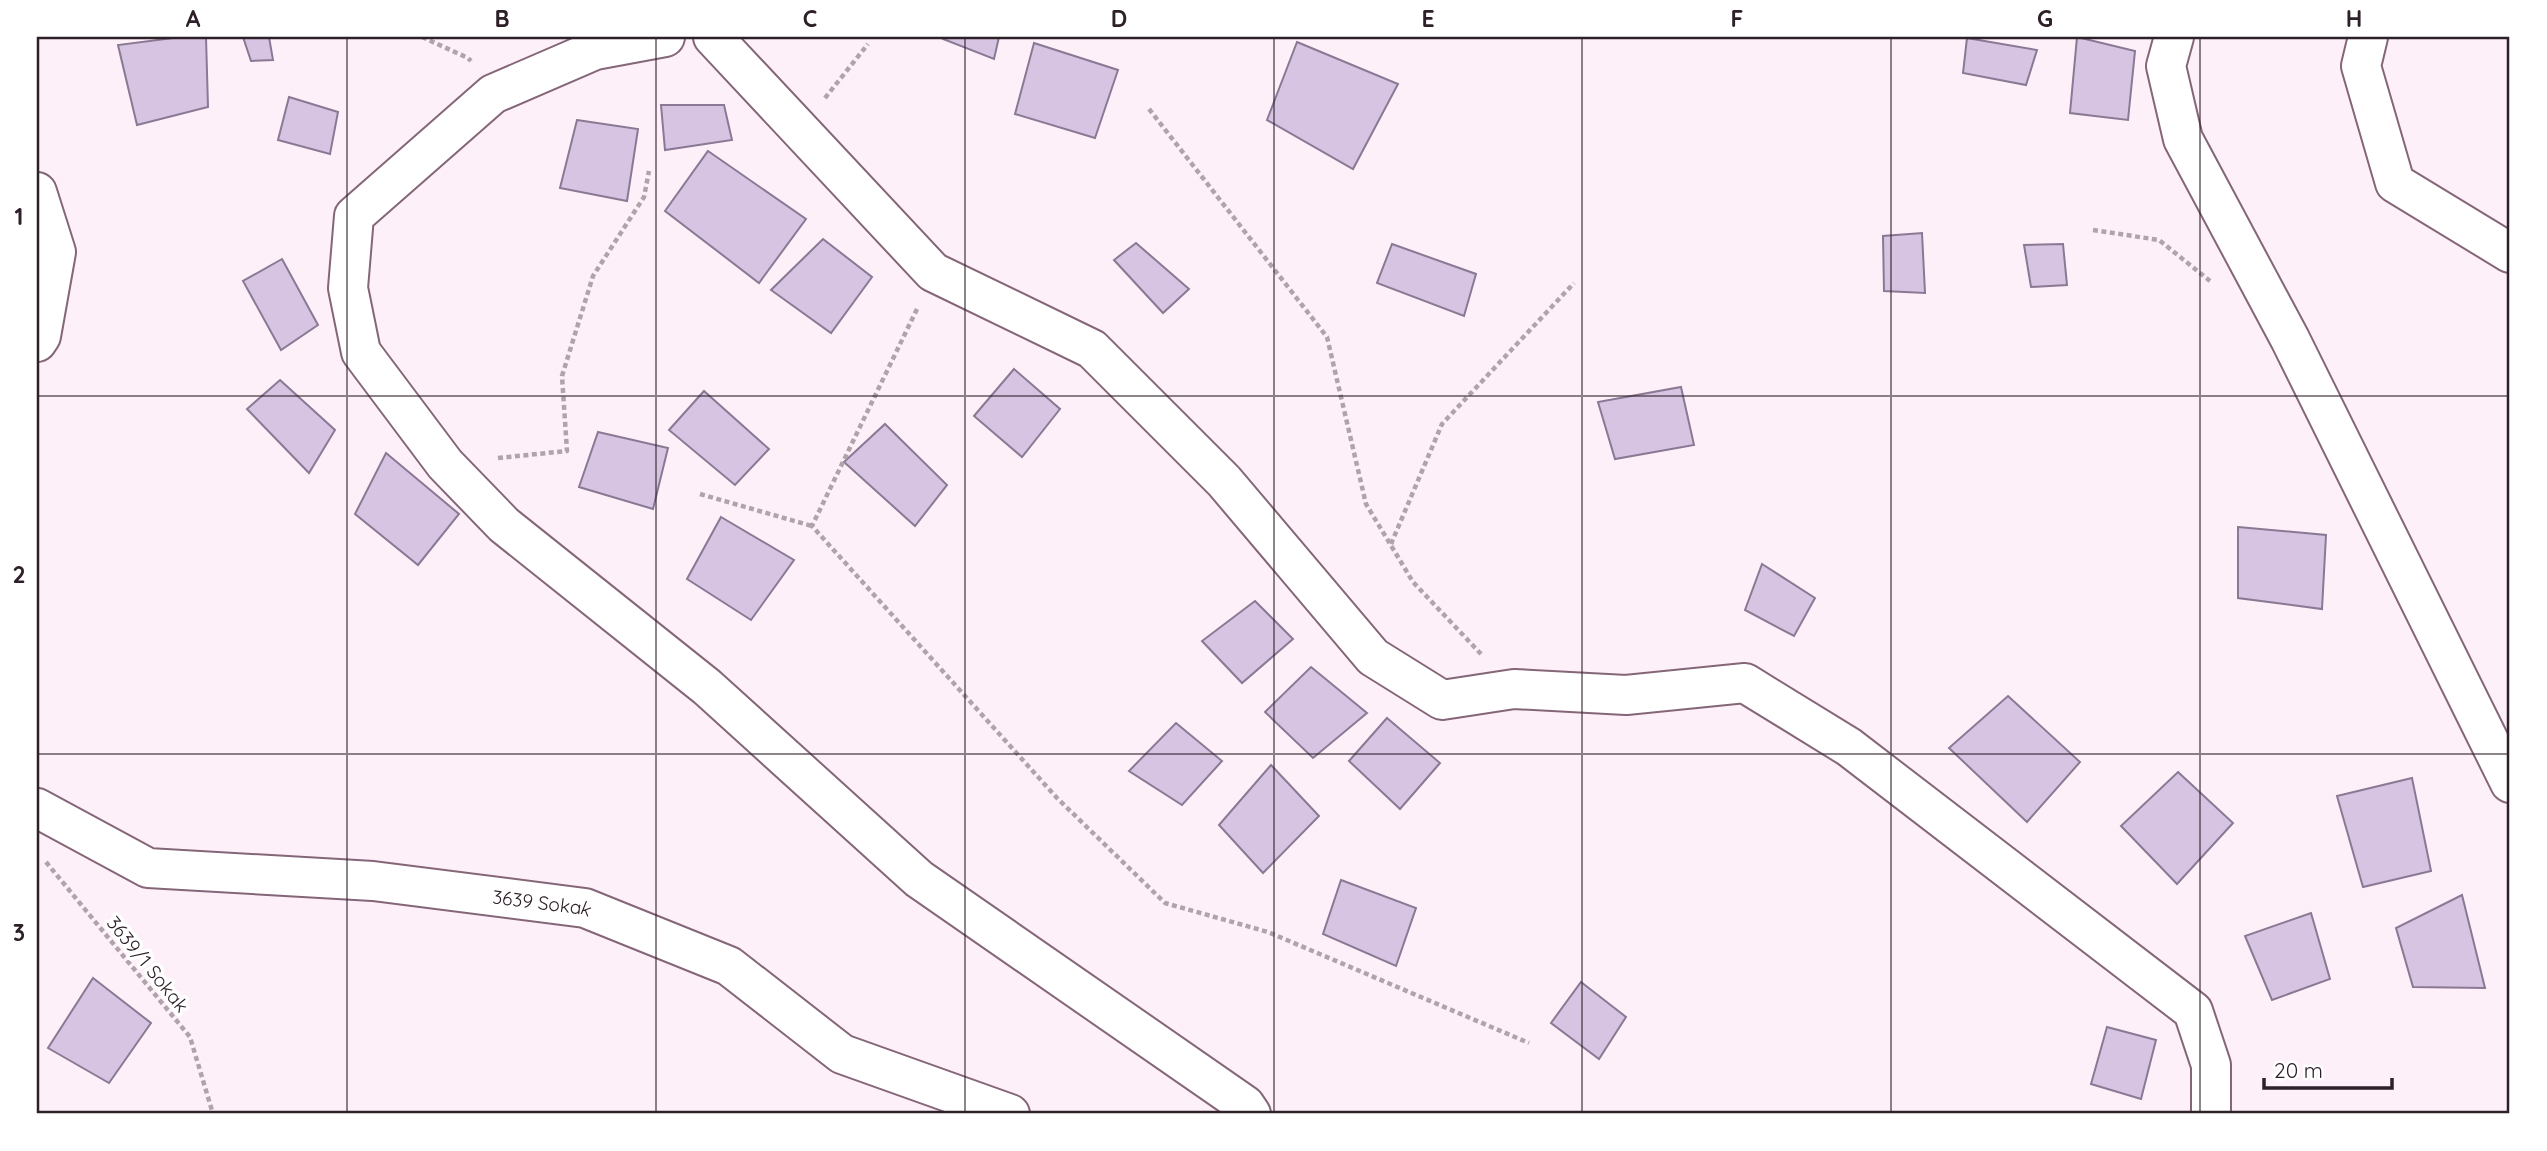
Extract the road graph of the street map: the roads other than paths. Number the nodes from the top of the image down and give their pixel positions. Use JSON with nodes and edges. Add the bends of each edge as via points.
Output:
{"nodes":[{"id":1,"x":665,"y":37,"type":"edge"},
{"id":2,"x":713,"y":37,"type":"edge"},
{"id":3,"x":2174,"y":37,"type":"edge"},
{"id":4,"x":2368,"y":37,"type":"edge"},
{"id":5,"x":37,"y":192,"type":"edge"},
{"id":6,"x":46,"y":249,"type":"edge"},
{"id":7,"x":2510,"y":253,"type":"edge"},
{"id":8,"x":37,"y":342,"type":"edge"},
{"id":9,"x":2510,"y":783,"type":"edge"},
{"id":10,"x":37,"y":808,"type":"edge"},
{"id":11,"x":1010,"y":1114,"type":"edge"},
{"id":12,"x":1251,"y":1114,"type":"edge"},
{"id":13,"x":2211,"y":1114,"type":"edge"}],
"edges":[{"from":1,"to":12,"type":"street","via":[[595,50],[493,94],[354,216],[348,288],[361,352],[445,464],[504,525],[707,687],[919,879],[1245,1105]]},
{"from":2,"to":13,"type":"street","via":[[933,272],[1092,349],[1224,481],[1373,657],[1442,700],[1514,689],[1626,695],[1745,683],[1849,747],[2193,1011],[2211,1065]]},
{"from":3,"to":9,"type":"street","via":[[2166,66],[2183,139],[2290,339]]},
{"from":4,"to":7,"type":"street","via":[[2361,65],[2395,183]]},
{"from":5,"to":6,"type":"street"},
{"from":6,"to":8,"type":"street"},
{"from":10,"to":11,"type":"street","name":"3639 Sokak","via":[[148,868],[373,881],[585,908],[729,966],[842,1054]]}]}
